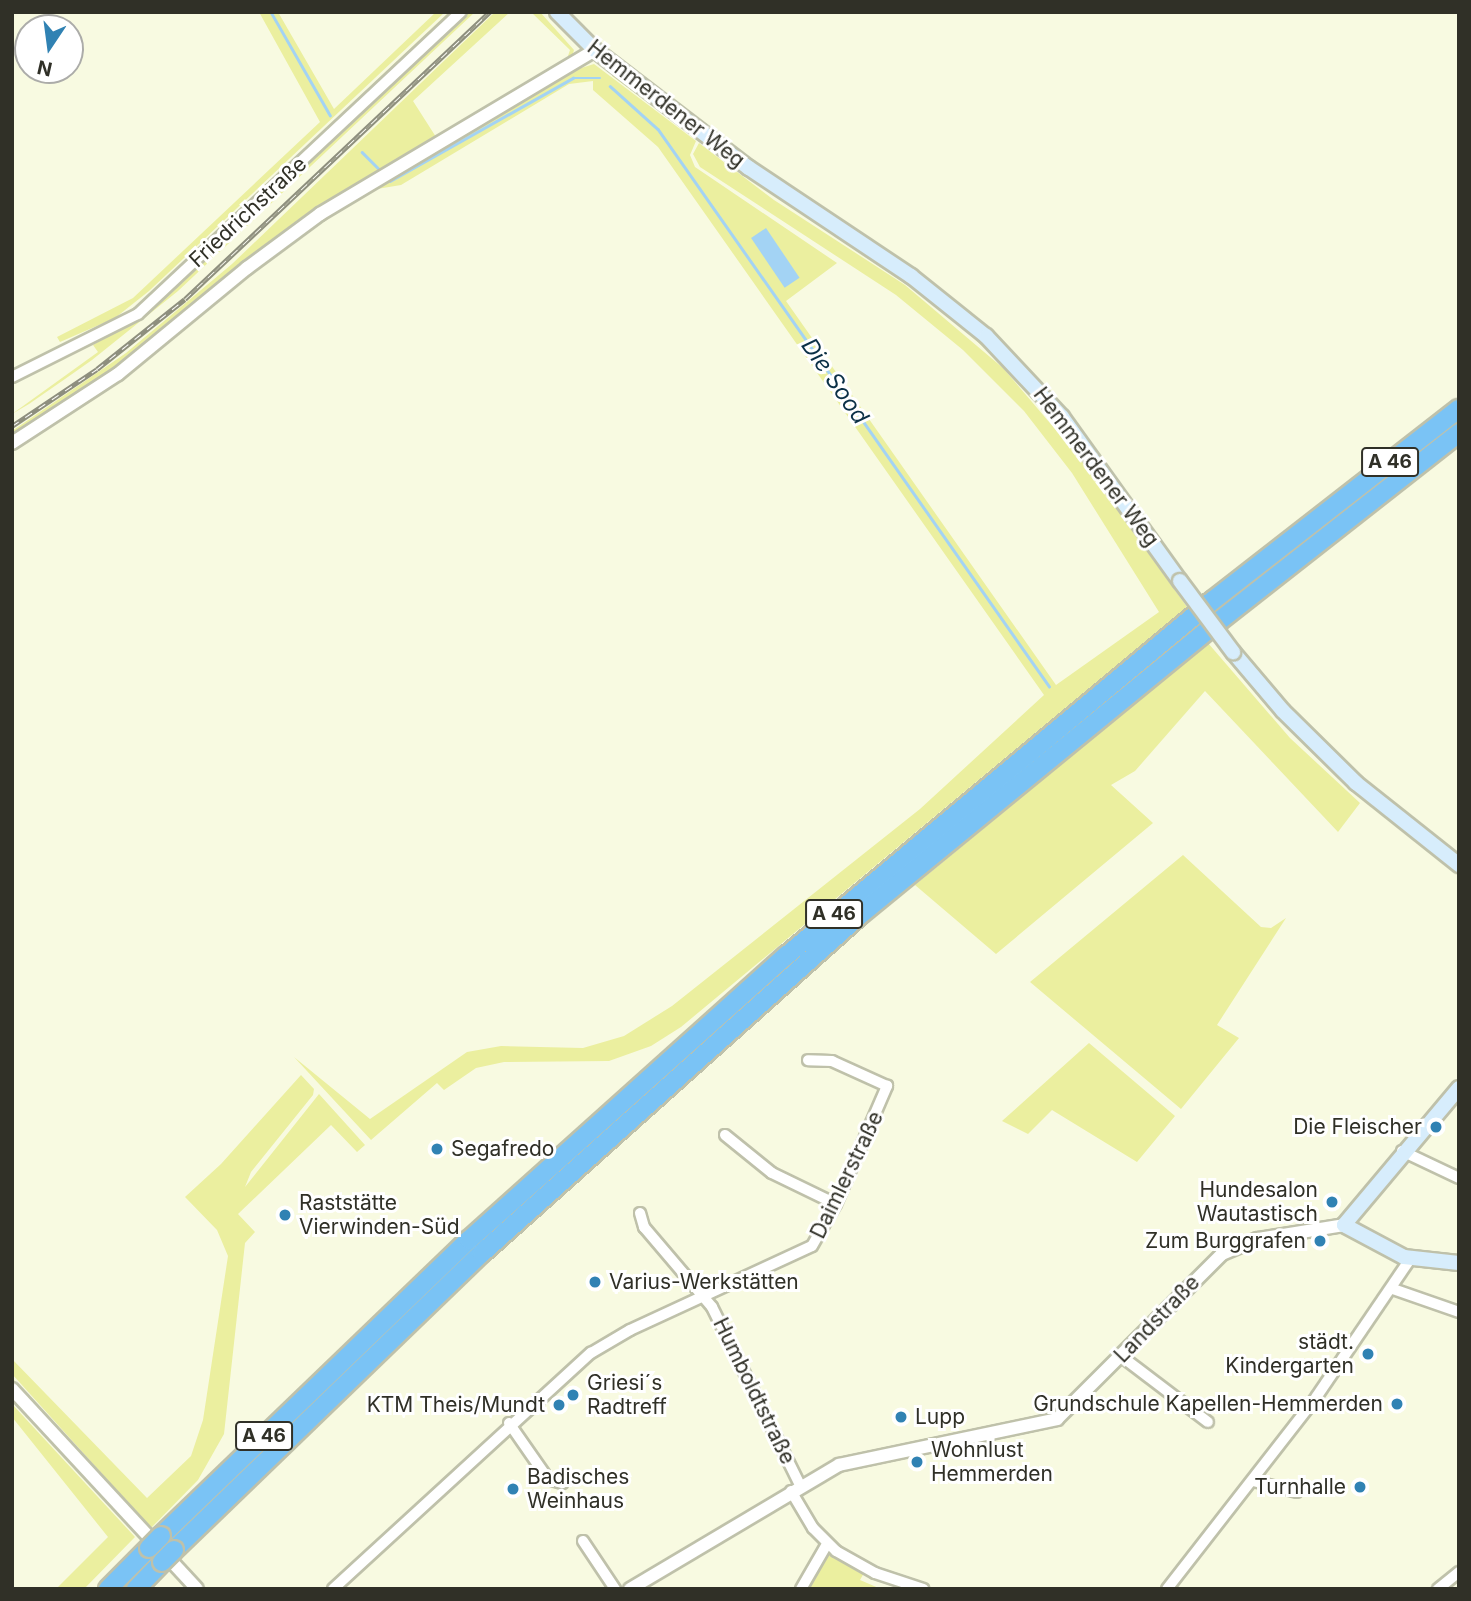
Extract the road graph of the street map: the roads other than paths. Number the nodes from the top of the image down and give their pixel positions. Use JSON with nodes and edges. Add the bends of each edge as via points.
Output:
{"nodes":[{"id":1,"x":461,"y":12,"type":"edge"},
{"id":2,"x":557,"y":12,"type":"edge"},
{"id":3,"x":595,"y":50,"type":"junction"},
{"id":4,"x":12,"y":377,"type":"edge"},
{"id":5,"x":1459,"y":409,"type":"edge"},
{"id":6,"x":1459,"y":433,"type":"edge"},
{"id":7,"x":12,"y":443,"type":"edge"},
{"id":8,"x":1459,"y":865,"type":"edge"},
{"id":9,"x":808,"y":1060,"type":"dead end"},
{"id":10,"x":1459,"y":1088,"type":"edge"},
{"id":11,"x":725,"y":1135,"type":"dead end"},
{"id":12,"x":1402,"y":1151,"type":"junction"},
{"id":13,"x":1459,"y":1178,"type":"edge"},
{"id":14,"x":836,"y":1203,"type":"junction"},
{"id":15,"x":640,"y":1213,"type":"dead end"},
{"id":16,"x":1343,"y":1225,"type":"junction"},
{"id":17,"x":1410,"y":1259,"type":"junction"},
{"id":18,"x":1459,"y":1262,"type":"edge"},
{"id":19,"x":1393,"y":1289,"type":"junction"},
{"id":20,"x":706,"y":1298,"type":"junction"},
{"id":21,"x":1459,"y":1312,"type":"edge"},
{"id":22,"x":1121,"y":1356,"type":"junction"},
{"id":23,"x":12,"y":1389,"type":"edge"},
{"id":24,"x":1209,"y":1422,"type":"dead end"},
{"id":25,"x":509,"y":1423,"type":"junction"},
{"id":26,"x":1253,"y":1481,"type":"junction"},
{"id":27,"x":562,"y":1483,"type":"dead end"},
{"id":28,"x":795,"y":1488,"type":"junction"},
{"id":29,"x":1297,"y":1492,"type":"dead end"},
{"id":30,"x":583,"y":1541,"type":"dead end"},
{"id":31,"x":827,"y":1544,"type":"junction"},
{"id":32,"x":1459,"y":1572,"type":"edge"},
{"id":33,"x":108,"y":1589,"type":"edge"},
{"id":34,"x":136,"y":1589,"type":"edge"},
{"id":35,"x":197,"y":1589,"type":"edge"},
{"id":36,"x":333,"y":1589,"type":"edge"},
{"id":37,"x":615,"y":1589,"type":"edge"},
{"id":38,"x":629,"y":1589,"type":"edge"},
{"id":39,"x":802,"y":1589,"type":"edge"},
{"id":40,"x":923,"y":1589,"type":"edge"},
{"id":41,"x":1167,"y":1589,"type":"edge"},
{"id":42,"x":1437,"y":1589,"type":"edge"}],
"edges":[{"from":1,"to":4,"type":"street","name":"Friedrichstraße","via":[[141,312]]},
{"from":2,"to":3,"type":"main road","name":"Hemmerdener Weg"},
{"from":3,"to":7,"type":"street","via":[[320,214],[118,374]]},
{"from":3,"to":8,"type":"main road","name":"Hemmerdener Weg","bridge":true,"via":[[756,174],[911,276],[986,336],[1062,417],[1233,652],[1283,711],[1356,783]]},
{"from":5,"to":33,"type":"highway","number":"A 46","via":[[1212,601],[786,956],[469,1240]]},
{"from":6,"to":34,"type":"highway","number":"A 46","via":[[1208,629],[850,923],[482,1253]]},
{"from":9,"to":14,"type":"street","name":"Daimlerstraße","via":[[832,1060],[887,1086]]},
{"from":10,"to":12,"type":"main road"},
{"from":11,"to":14,"type":"street","via":[[772,1173]]},
{"from":12,"to":13,"type":"street"},
{"from":12,"to":16,"type":"main road"},
{"from":14,"to":20,"type":"street","name":"Daimlerstraße","via":[[806,1252]]},
{"from":15,"to":20,"type":"street","name":"Humboldtstraße","via":[[644,1227]]},
{"from":16,"to":17,"type":"main road"},
{"from":16,"to":22,"type":"street","name":"Landstraße","via":[[1258,1239],[1222,1254]]},
{"from":17,"to":18,"type":"main road"},
{"from":17,"to":19,"type":"street"},
{"from":19,"to":21,"type":"street"},
{"from":19,"to":26,"type":"street"},
{"from":20,"to":25,"type":"street","name":"Daimlerstraße","via":[[601,1347]]},
{"from":20,"to":28,"type":"street","name":"Humboldtstraße"},
{"from":22,"to":24,"type":"street"},
{"from":22,"to":28,"type":"street","name":"Landstraße","via":[[1067,1412],[1050,1422],[861,1458]]},
{"from":23,"to":35,"type":"street"},
{"from":25,"to":27,"type":"street","via":[[548,1479]]},
{"from":25,"to":36,"type":"street","name":"Daimlerstraße"},
{"from":26,"to":29,"type":"street"},
{"from":26,"to":41,"type":"street"},
{"from":28,"to":31,"type":"street","name":"Humboldtstraße"},
{"from":28,"to":38,"type":"street","name":"Landstraße"},
{"from":30,"to":37,"type":"street"},
{"from":31,"to":39,"type":"street"},
{"from":31,"to":40,"type":"street","via":[[875,1573]]},
{"from":32,"to":42,"type":"street"}]}
